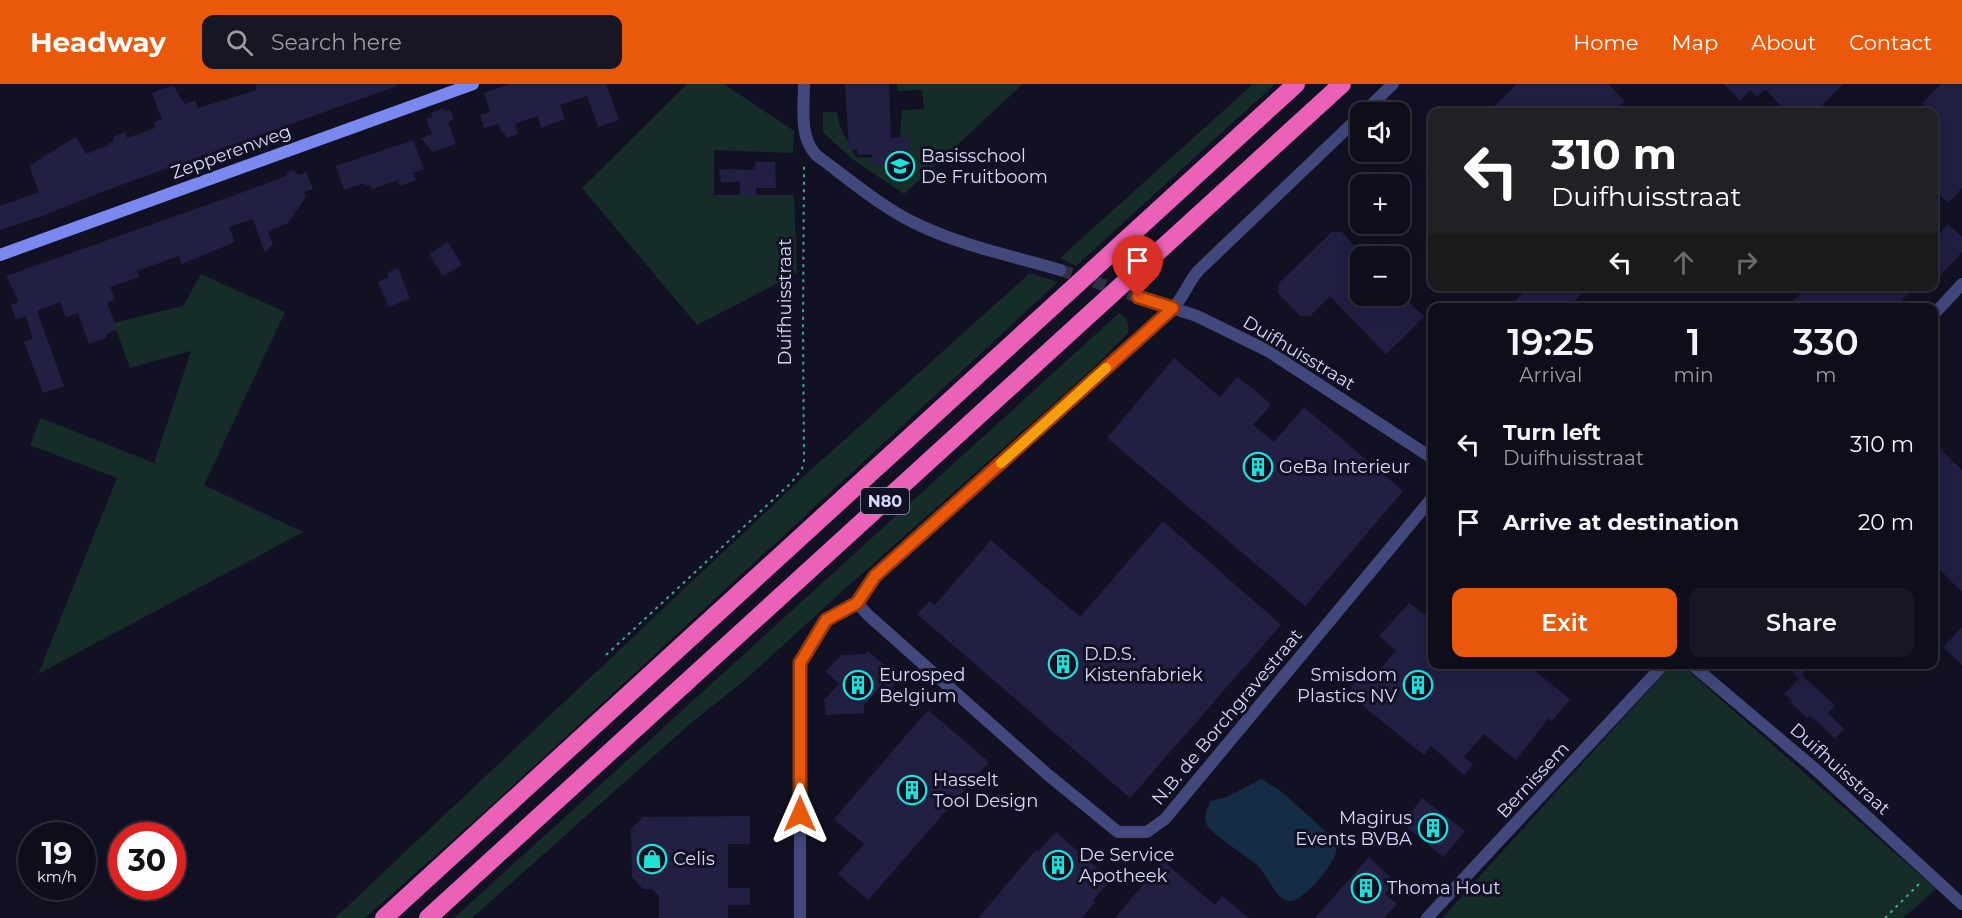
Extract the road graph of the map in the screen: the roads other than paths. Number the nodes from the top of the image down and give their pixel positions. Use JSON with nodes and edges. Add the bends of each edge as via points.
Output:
{"nodes":[{"id":1,"x":473,"y":84,"type":"edge"},
{"id":2,"x":804,"y":84,"type":"edge"},
{"id":3,"x":1296,"y":84,"type":"edge"},
{"id":4,"x":1342,"y":84,"type":"edge"},
{"id":5,"x":1393,"y":84,"type":"edge"},
{"id":6,"x":1374,"y":102,"type":"edge"},
{"id":7,"x":1350,"y":125,"type":"edge"},
{"id":8,"x":0,"y":255,"type":"edge"},
{"id":9,"x":1060,"y":270,"type":"tunnel mouth"},
{"id":10,"x":1962,"y":284,"type":"edge"},
{"id":11,"x":1138,"y":297,"type":"tunnel mouth"},
{"id":12,"x":1173,"y":308,"type":"junction"},
{"id":13,"x":1938,"y":310,"type":"edge"},
{"id":14,"x":1428,"y":455,"type":"edge"},
{"id":15,"x":1428,"y":503,"type":"edge"},
{"id":16,"x":857,"y":603,"type":"junction"},
{"id":17,"x":1659,"y":669,"type":"edge"},
{"id":18,"x":1697,"y":669,"type":"edge"},
{"id":19,"x":1962,"y":904,"type":"edge"},
{"id":20,"x":384,"y":918,"type":"edge"},
{"id":21,"x":428,"y":918,"type":"edge"},
{"id":22,"x":800,"y":918,"type":"edge"},
{"id":23,"x":1427,"y":918,"type":"edge"}],
"edges":[{"from":1,"to":8,"type":"street","name":"Zepperenweg"},
{"from":2,"to":9,"type":"street","via":[[807,145],[824,162],[918,225]]},
{"from":3,"to":20,"type":"highway","number":"N80"},
{"from":4,"to":21,"type":"highway","number":"N80"},
{"from":5,"to":6,"type":"street"},
{"from":7,"to":12,"type":"street","via":[[1198,271]]},
{"from":10,"to":13,"type":"street"},
{"from":11,"to":12,"type":"street","name":"Duifhuisstraat"},
{"from":12,"to":14,"type":"street","name":"Duifhuisstraat","via":[[1268,351]]},
{"from":12,"to":16,"type":"street","via":[[875,576]]},
{"from":15,"to":16,"type":"street","name":"N.B. de Borchgravestraat","via":[[1165,819],[1147,832],[1118,832],[1047,774]]},
{"from":16,"to":22,"type":"street","via":[[826,620],[800,663]]},
{"from":17,"to":23,"type":"street","name":"Bernissem"},
{"from":18,"to":19,"type":"street","name":"Duifhuisstraat","via":[[1814,768]]}]}
